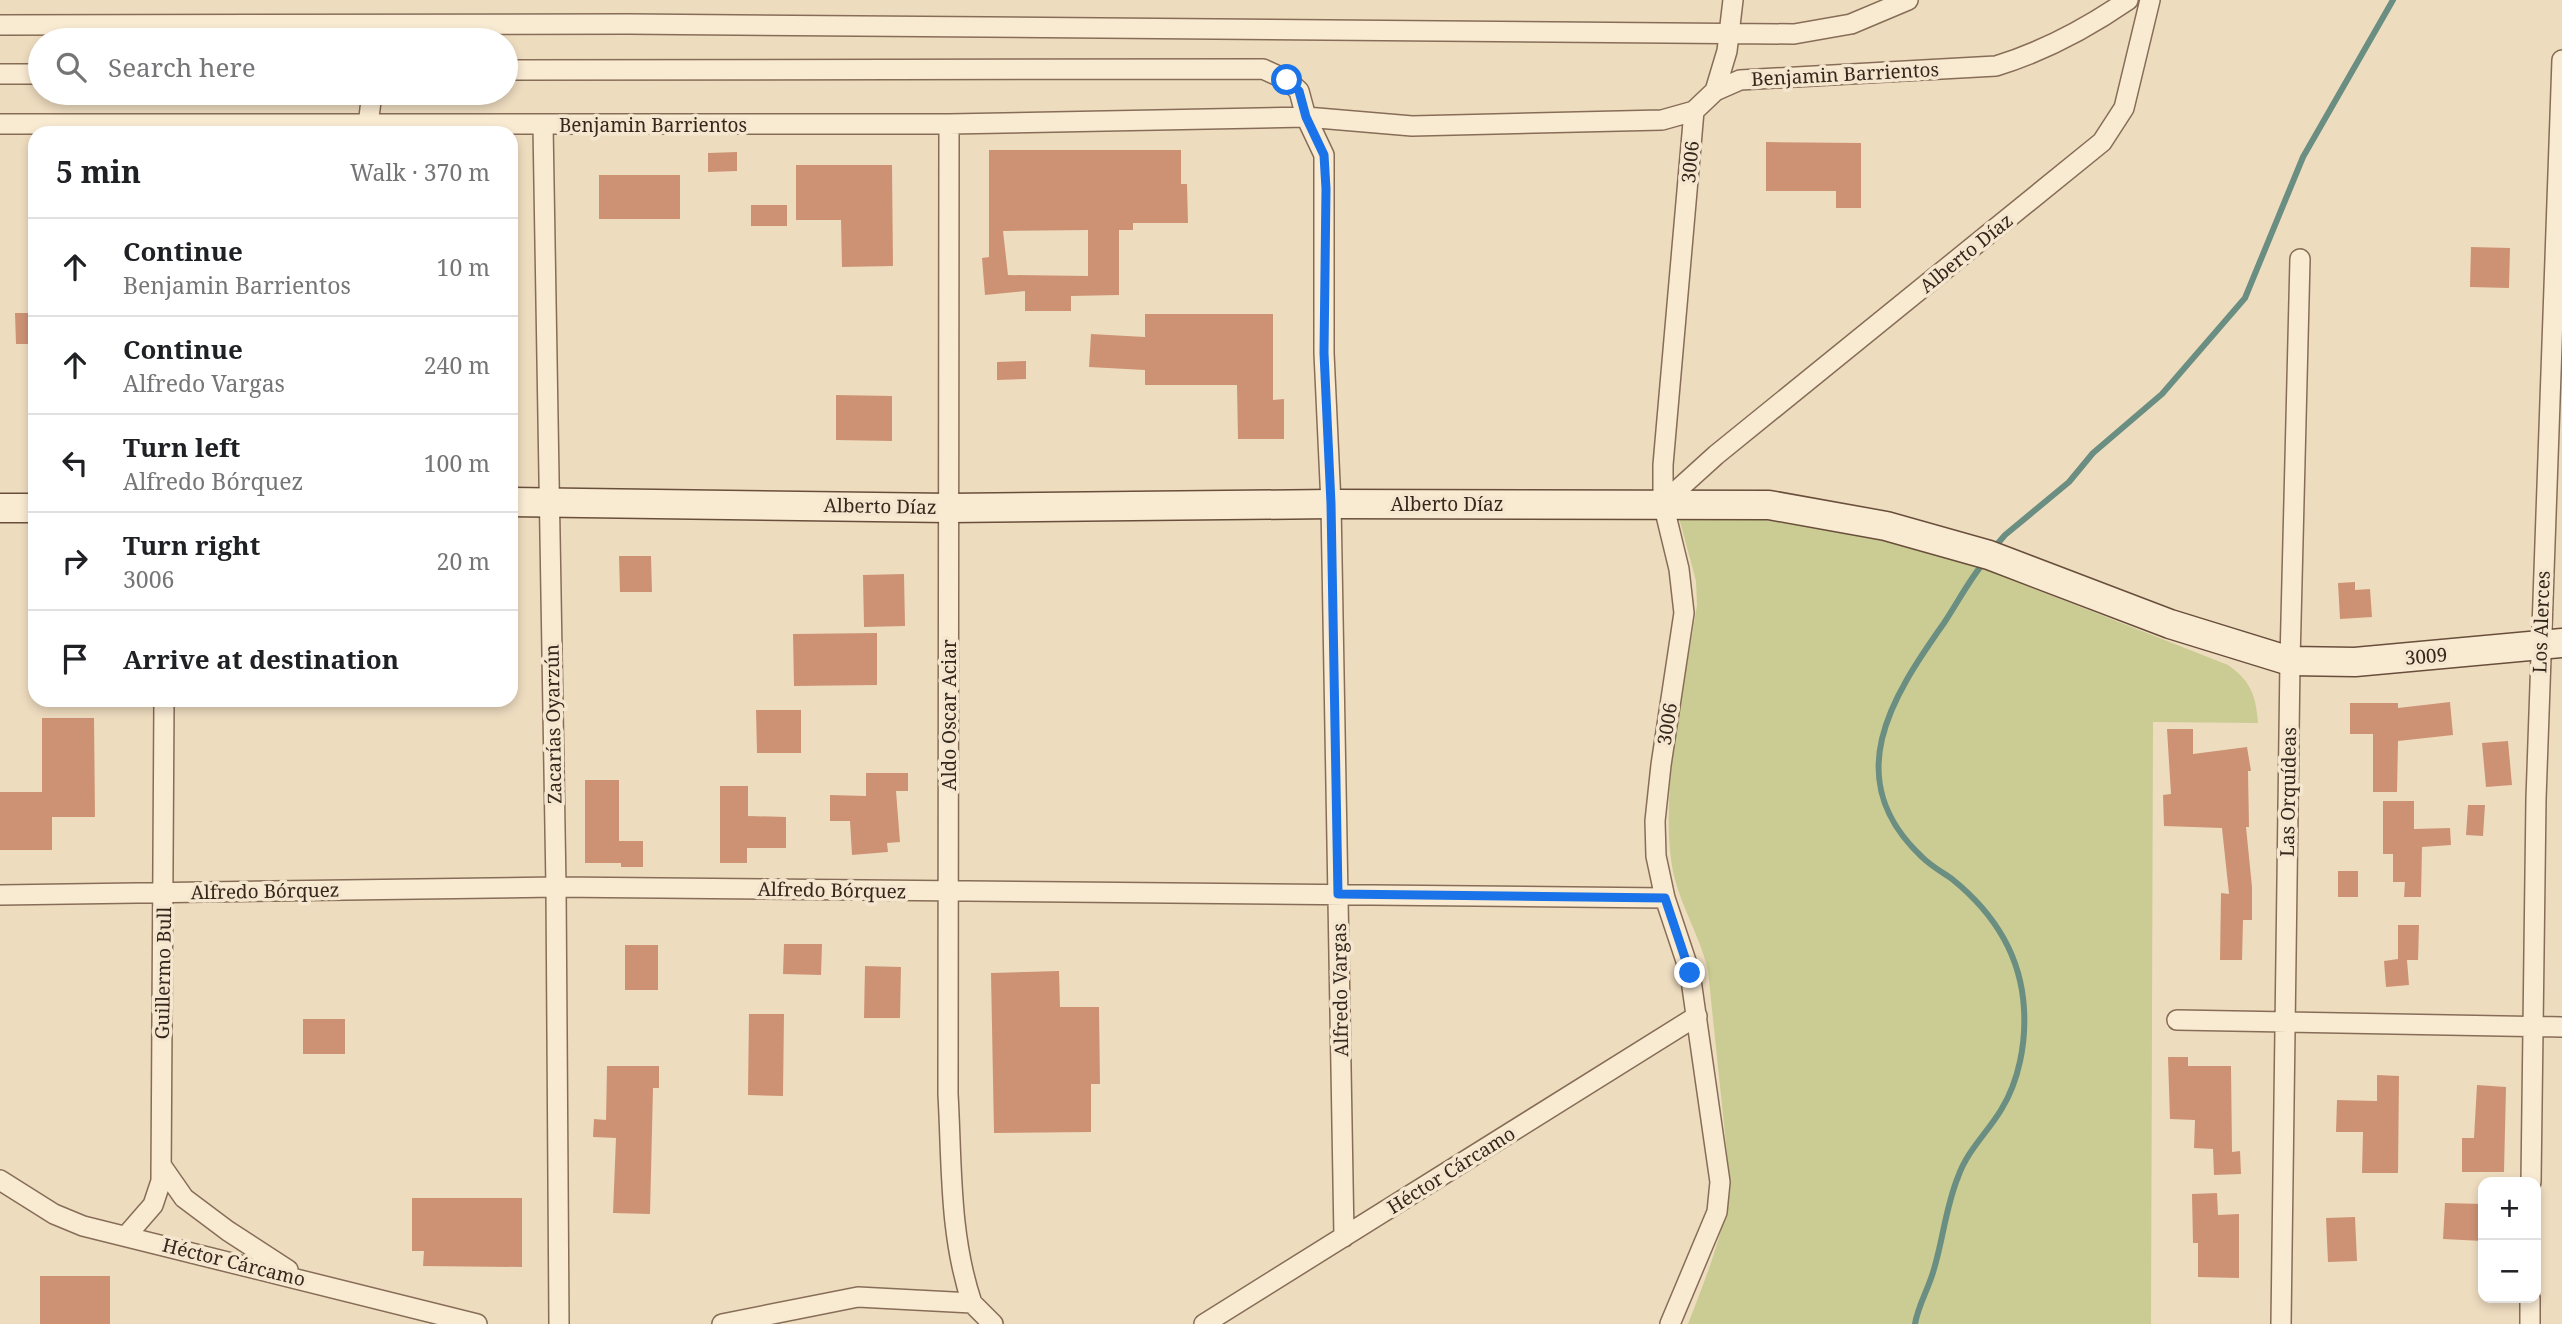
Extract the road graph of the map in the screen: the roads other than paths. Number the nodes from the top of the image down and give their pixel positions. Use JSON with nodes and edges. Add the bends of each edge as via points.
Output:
{"nodes":[{"id":1,"x":1733,"y":0,"type":"edge"},
{"id":2,"x":1908,"y":0,"type":"edge"},
{"id":3,"x":2128,"y":0,"type":"edge"},
{"id":4,"x":2150,"y":0,"type":"edge"},
{"id":5,"x":0,"y":25,"type":"edge"},
{"id":6,"x":1729,"y":33,"type":"junction"},
{"id":7,"x":2561,"y":62,"type":"edge"},
{"id":8,"x":518,"y":70,"type":"edge"},
{"id":9,"x":0,"y":74,"type":"edge"},
{"id":10,"x":28,"y":74,"type":"edge"},
{"id":11,"x":1715,"y":91,"type":"junction"},
{"id":12,"x":370,"y":105,"type":"edge"},
{"id":13,"x":1694,"y":111,"type":"junction"},
{"id":14,"x":1306,"y":117,"type":"junction"},
{"id":15,"x":0,"y":124,"type":"edge"},
{"id":16,"x":368,"y":124,"type":"junction"},
{"id":17,"x":949,"y":124,"type":"junction"},
{"id":18,"x":542,"y":125,"type":"junction"},
{"id":19,"x":64,"y":126,"type":"edge"},
{"id":20,"x":285,"y":126,"type":"edge"},
{"id":21,"x":2300,"y":259,"type":"dead end"},
{"id":22,"x":518,"y":502,"type":"edge"},
{"id":23,"x":548,"y":502,"type":"junction"},
{"id":24,"x":1663,"y":503,"type":"junction"},
{"id":25,"x":1331,"y":504,"type":"junction"},
{"id":26,"x":0,"y":508,"type":"edge"},
{"id":27,"x":28,"y":508,"type":"edge"},
{"id":28,"x":950,"y":508,"type":"junction"},
{"id":29,"x":2551,"y":644,"type":"edge"},
{"id":30,"x":2290,"y":661,"type":"junction"},
{"id":31,"x":164,"y":707,"type":"edge"},
{"id":32,"x":556,"y":887,"type":"junction"},
{"id":33,"x":164,"y":892,"type":"junction"},
{"id":34,"x":949,"y":892,"type":"junction"},
{"id":35,"x":1338,"y":894,"type":"junction"},
{"id":36,"x":0,"y":895,"type":"edge"},
{"id":37,"x":1665,"y":898,"type":"junction"},
{"id":38,"x":1697,"y":1016,"type":"junction"},
{"id":39,"x":2177,"y":1020,"type":"dead end"},
{"id":40,"x":2285,"y":1023,"type":"junction"},
{"id":41,"x":2533,"y":1027,"type":"junction"},
{"id":42,"x":2562,"y":1027,"type":"edge"},
{"id":43,"x":161,"y":1165,"type":"junction"},
{"id":44,"x":2531,"y":1177,"type":"edge"},
{"id":45,"x":0,"y":1180,"type":"edge"},
{"id":46,"x":126,"y":1236,"type":"junction"},
{"id":47,"x":1344,"y":1237,"type":"junction"},
{"id":48,"x":300,"y":1278,"type":"junction"},
{"id":49,"x":972,"y":1303,"type":"junction"},
{"id":50,"x":2530,"y":1303,"type":"edge"},
{"id":51,"x":477,"y":1324,"type":"edge"},
{"id":52,"x":559,"y":1324,"type":"edge"},
{"id":53,"x":722,"y":1324,"type":"edge"},
{"id":54,"x":993,"y":1324,"type":"edge"},
{"id":55,"x":1204,"y":1324,"type":"edge"},
{"id":56,"x":1670,"y":1324,"type":"edge"},
{"id":57,"x":2281,"y":1324,"type":"edge"},
{"id":58,"x":2530,"y":1324,"type":"edge"}],
"edges":[{"from":1,"to":6,"type":"street"},
{"from":2,"to":6,"type":"street","via":[[1851,24],[1794,34]]},
{"from":3,"to":11,"type":"street","name":"Benjamin Barrientos","via":[[2087,28],[2030,56],[1996,66],[1741,80]]},
{"from":4,"to":24,"type":"street","name":"Alberto Díaz","via":[[2124,108],[2102,142]]},
{"from":5,"to":6,"type":"street","via":[[628,24]]},
{"from":6,"to":11,"type":"street"},
{"from":7,"to":29,"type":"street","name":"Los Alerces"},
{"from":8,"to":14,"type":"street","via":[[1263,69],[1299,91]]},
{"from":9,"to":10,"type":"street"},
{"from":11,"to":13,"type":"street","name":"Benjamin Barrientos"},
{"from":12,"to":16,"type":"street"},
{"from":13,"to":14,"type":"street","name":"Benjamin Barrientos","via":[[1662,120],[1412,126]]},
{"from":13,"to":24,"type":"street","name":"3006"},
{"from":14,"to":17,"type":"street","name":"Benjamin Barrientos"},
{"from":14,"to":25,"type":"street","name":"Alfredo Vargas","via":[[1324,155],[1324,353]]},
{"from":15,"to":19,"type":"street","name":"Benjamin Barrientos"},
{"from":16,"to":18,"type":"street","name":"Benjamin Barrientos"},
{"from":16,"to":20,"type":"street","name":"Benjamin Barrientos"},
{"from":17,"to":18,"type":"street","name":"Benjamin Barrientos"},
{"from":17,"to":28,"type":"street","name":"Aldo Oscar Aciar"},
{"from":18,"to":23,"type":"street","name":"Zacarías Oyarzún"},
{"from":21,"to":30,"type":"street","name":"Las Orquídeas"},
{"from":22,"to":23,"type":"street","name":"Alberto Díaz"},
{"from":23,"to":28,"type":"street","name":"Alberto Díaz"},
{"from":23,"to":32,"type":"street","name":"Zacarías Oyarzún"},
{"from":24,"to":25,"type":"street","name":"Alberto Díaz"},
{"from":24,"to":30,"type":"street","name":"3009","via":[[1769,505],[1886,526],[1989,555],[2171,624]]},
{"from":24,"to":37,"type":"street","name":"3006","via":[[1684,613],[1655,821],[1656,856]]},
{"from":25,"to":28,"type":"street","name":"Alberto Díaz"},
{"from":25,"to":35,"type":"street","name":"Alfredo Vargas"},
{"from":26,"to":27,"type":"street"},
{"from":28,"to":34,"type":"street","name":"Aldo Oscar Aciar"},
{"from":29,"to":30,"type":"street","name":"3009","via":[[2355,662]]},
{"from":29,"to":41,"type":"street","name":"Los Alerces"},
{"from":30,"to":40,"type":"street","name":"Las Orquídeas"},
{"from":31,"to":33,"type":"street","name":"Guillermo Bull"},
{"from":32,"to":33,"type":"street","name":"Alfredo Bórquez"},
{"from":32,"to":34,"type":"street","name":"Alfredo Bórquez"},
{"from":32,"to":52,"type":"street","name":"Zacarías Oyarzún"},
{"from":33,"to":36,"type":"street","name":"Alfredo Bórquez"},
{"from":33,"to":43,"type":"street","name":"Guillermo Bull"},
{"from":34,"to":35,"type":"street","name":"Alfredo Bórquez"},
{"from":34,"to":49,"type":"street","name":"Aldo Oscar Aciar","via":[[948,1094],[955,1235]]},
{"from":35,"to":37,"type":"street","name":"Alfredo Bórquez"},
{"from":35,"to":47,"type":"street","name":"Alfredo Vargas"},
{"from":37,"to":38,"type":"street","name":"3006","via":[[1690,973]]},
{"from":38,"to":47,"type":"street","name":"Héctor Cárcamo"},
{"from":38,"to":56,"type":"street","name":"3006","via":[[1720,1182],[1717,1212]]},
{"from":39,"to":40,"type":"street"},
{"from":40,"to":41,"type":"street"},
{"from":40,"to":57,"type":"street","name":"Las Orquídeas"},
{"from":41,"to":42,"type":"street"},
{"from":41,"to":44,"type":"street","name":"Los Alerces"},
{"from":43,"to":46,"type":"street","name":"Guillermo Bull","via":[[153,1205]]},
{"from":43,"to":48,"type":"street","via":[[184,1198]]},
{"from":45,"to":46,"type":"street","name":"Héctor Cárcamo","via":[[54,1214]]},
{"from":46,"to":48,"type":"street","name":"Héctor Cárcamo"},
{"from":47,"to":55,"type":"street","name":"Héctor Cárcamo"},
{"from":48,"to":51,"type":"street","name":"Héctor Cárcamo"},
{"from":49,"to":53,"type":"street","via":[[858,1297]]},
{"from":49,"to":54,"type":"street"},
{"from":50,"to":58,"type":"street"}]}
